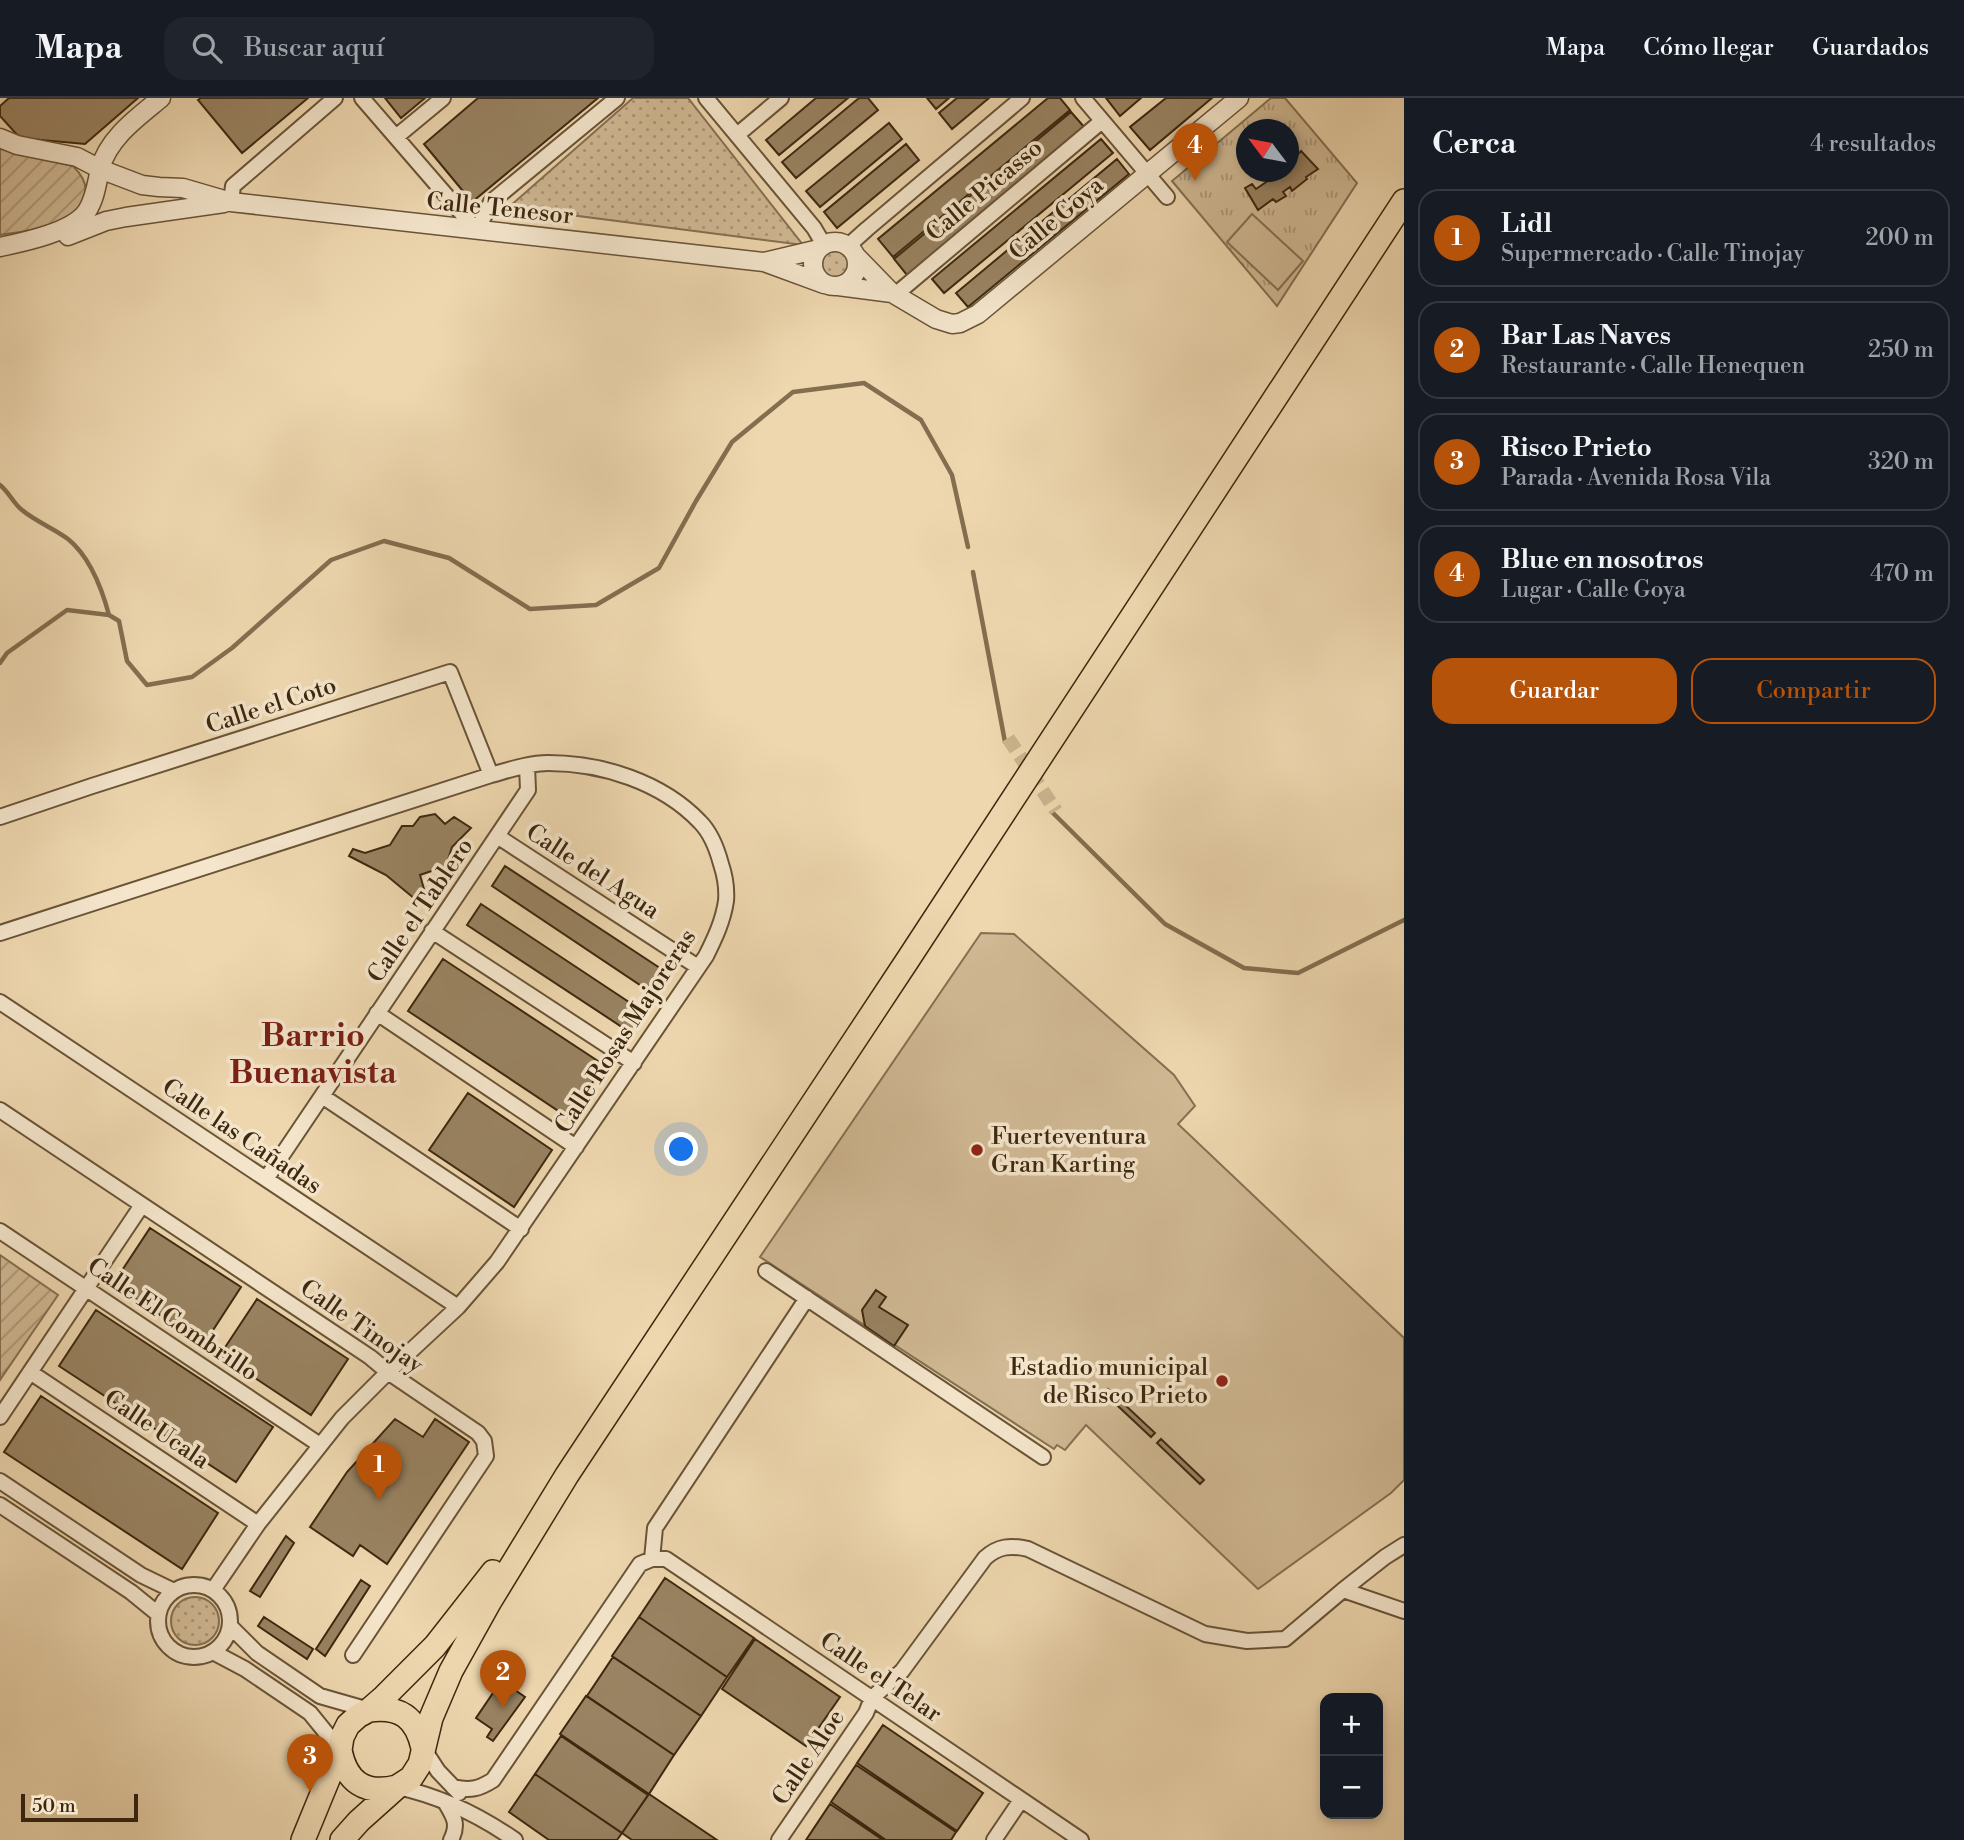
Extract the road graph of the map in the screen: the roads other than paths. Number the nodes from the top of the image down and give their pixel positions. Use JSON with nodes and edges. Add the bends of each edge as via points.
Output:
{"nodes":[{"id":1,"x":161,"y":98,"type":"edge"},
{"id":2,"x":335,"y":98,"type":"edge"},
{"id":3,"x":362,"y":98,"type":"edge"},
{"id":4,"x":443,"y":98,"type":"edge"},
{"id":5,"x":617,"y":98,"type":"edge"},
{"id":6,"x":706,"y":98,"type":"edge"},
{"id":7,"x":781,"y":98,"type":"edge"},
{"id":8,"x":1022,"y":98,"type":"edge"},
{"id":9,"x":1083,"y":98,"type":"edge"},
{"id":10,"x":1239,"y":98,"type":"edge"},
{"id":11,"x":1102,"y":121,"type":"junction"},
{"id":12,"x":121,"y":135,"type":"junction"},
{"id":13,"x":737,"y":135,"type":"junction"},
{"id":14,"x":396,"y":137,"type":"junction"},
{"id":15,"x":0,"y":138,"type":"edge"},
{"id":16,"x":100,"y":169,"type":"junction"},
{"id":17,"x":1147,"y":173,"type":"junction"},
{"id":18,"x":183,"y":188,"type":"junction"},
{"id":19,"x":1167,"y":197,"type":"dead end"},
{"id":20,"x":1404,"y":201,"type":"edge"},
{"id":21,"x":231,"y":202,"type":"junction"},
{"id":22,"x":477,"y":231,"type":"junction"},
{"id":23,"x":2,"y":247,"type":"edge"},
{"id":24,"x":821,"y":247,"type":"junction"},
{"id":25,"x":852,"y":251,"type":"junction"},
{"id":26,"x":764,"y":262,"type":"junction"},
{"id":27,"x":831,"y":285,"type":"junction"},
{"id":28,"x":893,"y":294,"type":"junction"},
{"id":29,"x":527,"y":766,"type":"junction"},
{"id":30,"x":491,"y":775,"type":"junction"},
{"id":31,"x":0,"y":817,"type":"edge"},
{"id":32,"x":497,"y":836,"type":"junction"},
{"id":33,"x":432,"y":931,"type":"junction"},
{"id":34,"x":0,"y":933,"type":"edge"},
{"id":35,"x":698,"y":967,"type":"junction"},
{"id":36,"x":0,"y":1002,"type":"edge"},
{"id":37,"x":377,"y":1013,"type":"junction"},
{"id":38,"x":634,"y":1063,"type":"junction"},
{"id":39,"x":322,"y":1096,"type":"junction"},
{"id":40,"x":0,"y":1110,"type":"edge"},
{"id":41,"x":576,"y":1147,"type":"junction"},
{"id":42,"x":266,"y":1179,"type":"junction"},
{"id":43,"x":142,"y":1205,"type":"junction"},
{"id":44,"x":521,"y":1229,"type":"junction"},
{"id":45,"x":0,"y":1231,"type":"edge"},
{"id":46,"x":766,"y":1271,"type":"dead end"},
{"id":47,"x":86,"y":1288,"type":"junction"},
{"id":48,"x":807,"y":1298,"type":"junction"},
{"id":49,"x":458,"y":1307,"type":"junction"},
{"id":50,"x":30,"y":1372,"type":"junction"},
{"id":51,"x":388,"y":1372,"type":"junction"},
{"id":52,"x":0,"y":1417,"type":"edge"},
{"id":53,"x":320,"y":1445,"type":"junction"},
{"id":54,"x":1043,"y":1457,"type":"dead end"},
{"id":55,"x":567,"y":1475,"type":"junction"},
{"id":56,"x":0,"y":1481,"type":"edge"},
{"id":57,"x":0,"y":1505,"type":"edge"},
{"id":58,"x":258,"y":1524,"type":"junction"},
{"id":59,"x":1404,"y":1545,"type":"edge"},
{"id":60,"x":652,"y":1559,"type":"junction"},
{"id":61,"x":213,"y":1590,"type":"junction"},
{"id":62,"x":1343,"y":1590,"type":"junction"},
{"id":63,"x":174,"y":1591,"type":"junction"},
{"id":64,"x":1404,"y":1611,"type":"edge"},
{"id":65,"x":159,"y":1614,"type":"junction"},
{"id":66,"x":230,"y":1626,"type":"junction"},
{"id":67,"x":213,"y":1652,"type":"junction"},
{"id":68,"x":353,"y":1654,"type":"dead end"},
{"id":69,"x":872,"y":1698,"type":"junction"},
{"id":70,"x":369,"y":1710,"type":"junction"},
{"id":71,"x":423,"y":1748,"type":"junction"},
{"id":72,"x":340,"y":1750,"type":"junction"},
{"id":73,"x":397,"y":1787,"type":"junction"},
{"id":74,"x":453,"y":1787,"type":"junction"},
{"id":75,"x":1021,"y":1800,"type":"junction"},
{"id":76,"x":444,"y":1801,"type":"junction"},
{"id":77,"x":487,"y":1821,"type":"junction"},
{"id":78,"x":303,"y":1840,"type":"edge"},
{"id":79,"x":342,"y":1840,"type":"edge"},
{"id":80,"x":451,"y":1840,"type":"edge"},
{"id":81,"x":515,"y":1840,"type":"edge"},
{"id":82,"x":779,"y":1840,"type":"edge"},
{"id":83,"x":994,"y":1840,"type":"edge"},
{"id":84,"x":1082,"y":1840,"type":"edge"}],
"edges":[{"from":1,"to":12,"type":"street"},
{"from":2,"to":21,"type":"street","via":[[233,186]]},
{"from":3,"to":14,"type":"street"},
{"from":4,"to":14,"type":"street"},
{"from":5,"to":22,"type":"street","via":[[491,202]]},
{"from":6,"to":13,"type":"street"},
{"from":7,"to":13,"type":"street"},
{"from":8,"to":25,"type":"street","via":[[866,229]]},
{"from":9,"to":11,"type":"street"},
{"from":10,"to":17,"type":"street","name":"Calle Goya"},
{"from":11,"to":17,"type":"street"},
{"from":11,"to":28,"type":"street","name":"Calle Picasso"},
{"from":12,"to":16,"type":"street","via":[[107,151]]},
{"from":12,"to":18,"type":"street","via":[[116,149],[121,165],[132,173]]},
{"from":13,"to":24,"type":"street","via":[[814,228]]},
{"from":14,"to":22,"type":"street"},
{"from":15,"to":16,"type":"street","name":"Calle Tenesor","via":[[77,157]]},
{"from":16,"to":18,"type":"street","name":"Calle Tenesor","via":[[142,184]]},
{"from":16,"to":23,"type":"street","via":[[91,204],[79,220]]},
{"from":17,"to":19,"type":"street"},
{"from":17,"to":28,"type":"street","name":"Calle Goya","via":[[967,321],[945,323]]},
{"from":18,"to":21,"type":"street","name":"Calle Tenesor"},
{"from":20,"to":55,"type":"main road"},
{"from":21,"to":22,"type":"street","name":"Calle Tenesor"},
{"from":21,"to":23,"type":"street","name":"Calle Tenesor","via":[[126,217],[51,242]]},
{"from":22,"to":26,"type":"street","name":"Calle Tenesor"},
{"from":24,"to":25,"type":"street","via":[[836,242]]},
{"from":24,"to":26,"type":"street","name":"Calle Tenesor"},
{"from":24,"to":27,"type":"street","via":[[813,266]]},
{"from":25,"to":27,"type":"street","via":[[855,274]]},
{"from":25,"to":28,"type":"street","name":"Calle Goya"},
{"from":26,"to":27,"type":"street","name":"Calle Tenesor"},
{"from":27,"to":28,"type":"street","name":"Calle Goya"},
{"from":29,"to":30,"type":"street","name":"Calle Rosas Majoreras"},
{"from":29,"to":32,"type":"street","name":"Calle el Tablero","via":[[528,790]]},
{"from":29,"to":35,"type":"street","name":"Calle Rosas Majoreras","via":[[584,766],[620,774],[657,790],[701,823],[716,845],[726,898],[720,927]]},
{"from":30,"to":31,"type":"street","name":"Calle el Coto","via":[[450,672]]},
{"from":30,"to":34,"type":"street","name":"Calle Rosas Majoreras"},
{"from":32,"to":33,"type":"street","name":"Calle el Tablero"},
{"from":32,"to":35,"type":"street","name":"Calle del Agua"},
{"from":33,"to":37,"type":"street","name":"Calle el Tablero"},
{"from":33,"to":38,"type":"street"},
{"from":35,"to":38,"type":"street","name":"Calle Rosas Majoreras"},
{"from":36,"to":42,"type":"street","name":"Calle las Cañadas"},
{"from":37,"to":39,"type":"street","name":"Calle el Tablero"},
{"from":37,"to":41,"type":"street"},
{"from":38,"to":41,"type":"street","name":"Calle Rosas Majoreras"},
{"from":39,"to":42,"type":"street","name":"Calle el Tablero"},
{"from":39,"to":44,"type":"street"},
{"from":40,"to":43,"type":"street","name":"Calle Tinojay"},
{"from":41,"to":44,"type":"street","name":"Calle Rosas Majoreras"},
{"from":42,"to":49,"type":"street","name":"Calle las Cañadas"},
{"from":43,"to":47,"type":"street"},
{"from":43,"to":51,"type":"street","name":"Calle Tinojay"},
{"from":44,"to":49,"type":"street","name":"Calle Rosas Majoreras"},
{"from":45,"to":47,"type":"street","name":"Calle El Combrillo"},
{"from":46,"to":48,"type":"street"},
{"from":47,"to":50,"type":"street"},
{"from":47,"to":53,"type":"street","name":"Calle El Combrillo"},
{"from":48,"to":54,"type":"street"},
{"from":48,"to":60,"type":"street","via":[[655,1528]]},
{"from":49,"to":51,"type":"street","name":"Calle Rosas Majoreras"},
{"from":50,"to":52,"type":"street"},
{"from":50,"to":58,"type":"street","name":"Calle Ucala"},
{"from":51,"to":53,"type":"street","name":"Calle Rosas Majoreras"},
{"from":51,"to":68,"type":"street","name":"Calle Tinojay","via":[[478,1433],[486,1456]]},
{"from":53,"to":58,"type":"street","name":"Calle Rosas Majoreras"},
{"from":55,"to":70,"type":"main road","via":[[435,1646]]},
{"from":55,"to":71,"type":"main road","via":[[452,1671]]},
{"from":56,"to":63,"type":"street","via":[[141,1575]]},
{"from":57,"to":65,"type":"street"},
{"from":58,"to":61,"type":"street","name":"Calle Rosas Majoreras"},
{"from":59,"to":62,"type":"street","name":"Calle Aloe"},
{"from":60,"to":69,"type":"street","name":"Calle el Telar","via":[[666,1559]]},
{"from":60,"to":74,"type":"street","via":[[640,1564],[493,1780],[480,1788]]},
{"from":61,"to":63,"type":"street","via":[[195,1585]]},
{"from":61,"to":66,"type":"street","via":[[227,1607]]},
{"from":62,"to":64,"type":"street"},
{"from":62,"to":69,"type":"street","name":"Calle Aloe","via":[[1285,1639],[1247,1641],[1205,1634],[1028,1549],[1001,1547],[985,1558],[902,1671]]},
{"from":63,"to":65,"type":"street"},
{"from":65,"to":67,"type":"street","via":[[161,1638],[178,1654],[190,1658]]},
{"from":66,"to":67,"type":"street"},
{"from":66,"to":70,"type":"street","via":[[257,1653],[320,1696]]},
{"from":67,"to":72,"type":"street","via":[[310,1713]]},
{"from":69,"to":75,"type":"street","name":"Calle el Telar"},
{"from":69,"to":82,"type":"street","name":"Calle Aloe"},
{"from":70,"to":71,"type":"main road","via":[[384,1708],[411,1720]]},
{"from":70,"to":72,"type":"main road","via":[[348,1725]]},
{"from":71,"to":73,"type":"main road","via":[[411,1778]]},
{"from":71,"to":74,"type":"street"},
{"from":72,"to":73,"type":"main road","via":[[349,1774],[359,1784],[371,1789]]},
{"from":72,"to":78,"type":"main road"},
{"from":73,"to":76,"type":"street"},
{"from":73,"to":79,"type":"main road"},
{"from":74,"to":77,"type":"street"},
{"from":75,"to":83,"type":"street"},
{"from":75,"to":84,"type":"street","name":"Calle el Telar"},
{"from":76,"to":77,"type":"street"},
{"from":76,"to":80,"type":"street","via":[[455,1817]]},
{"from":77,"to":81,"type":"street"}]}
